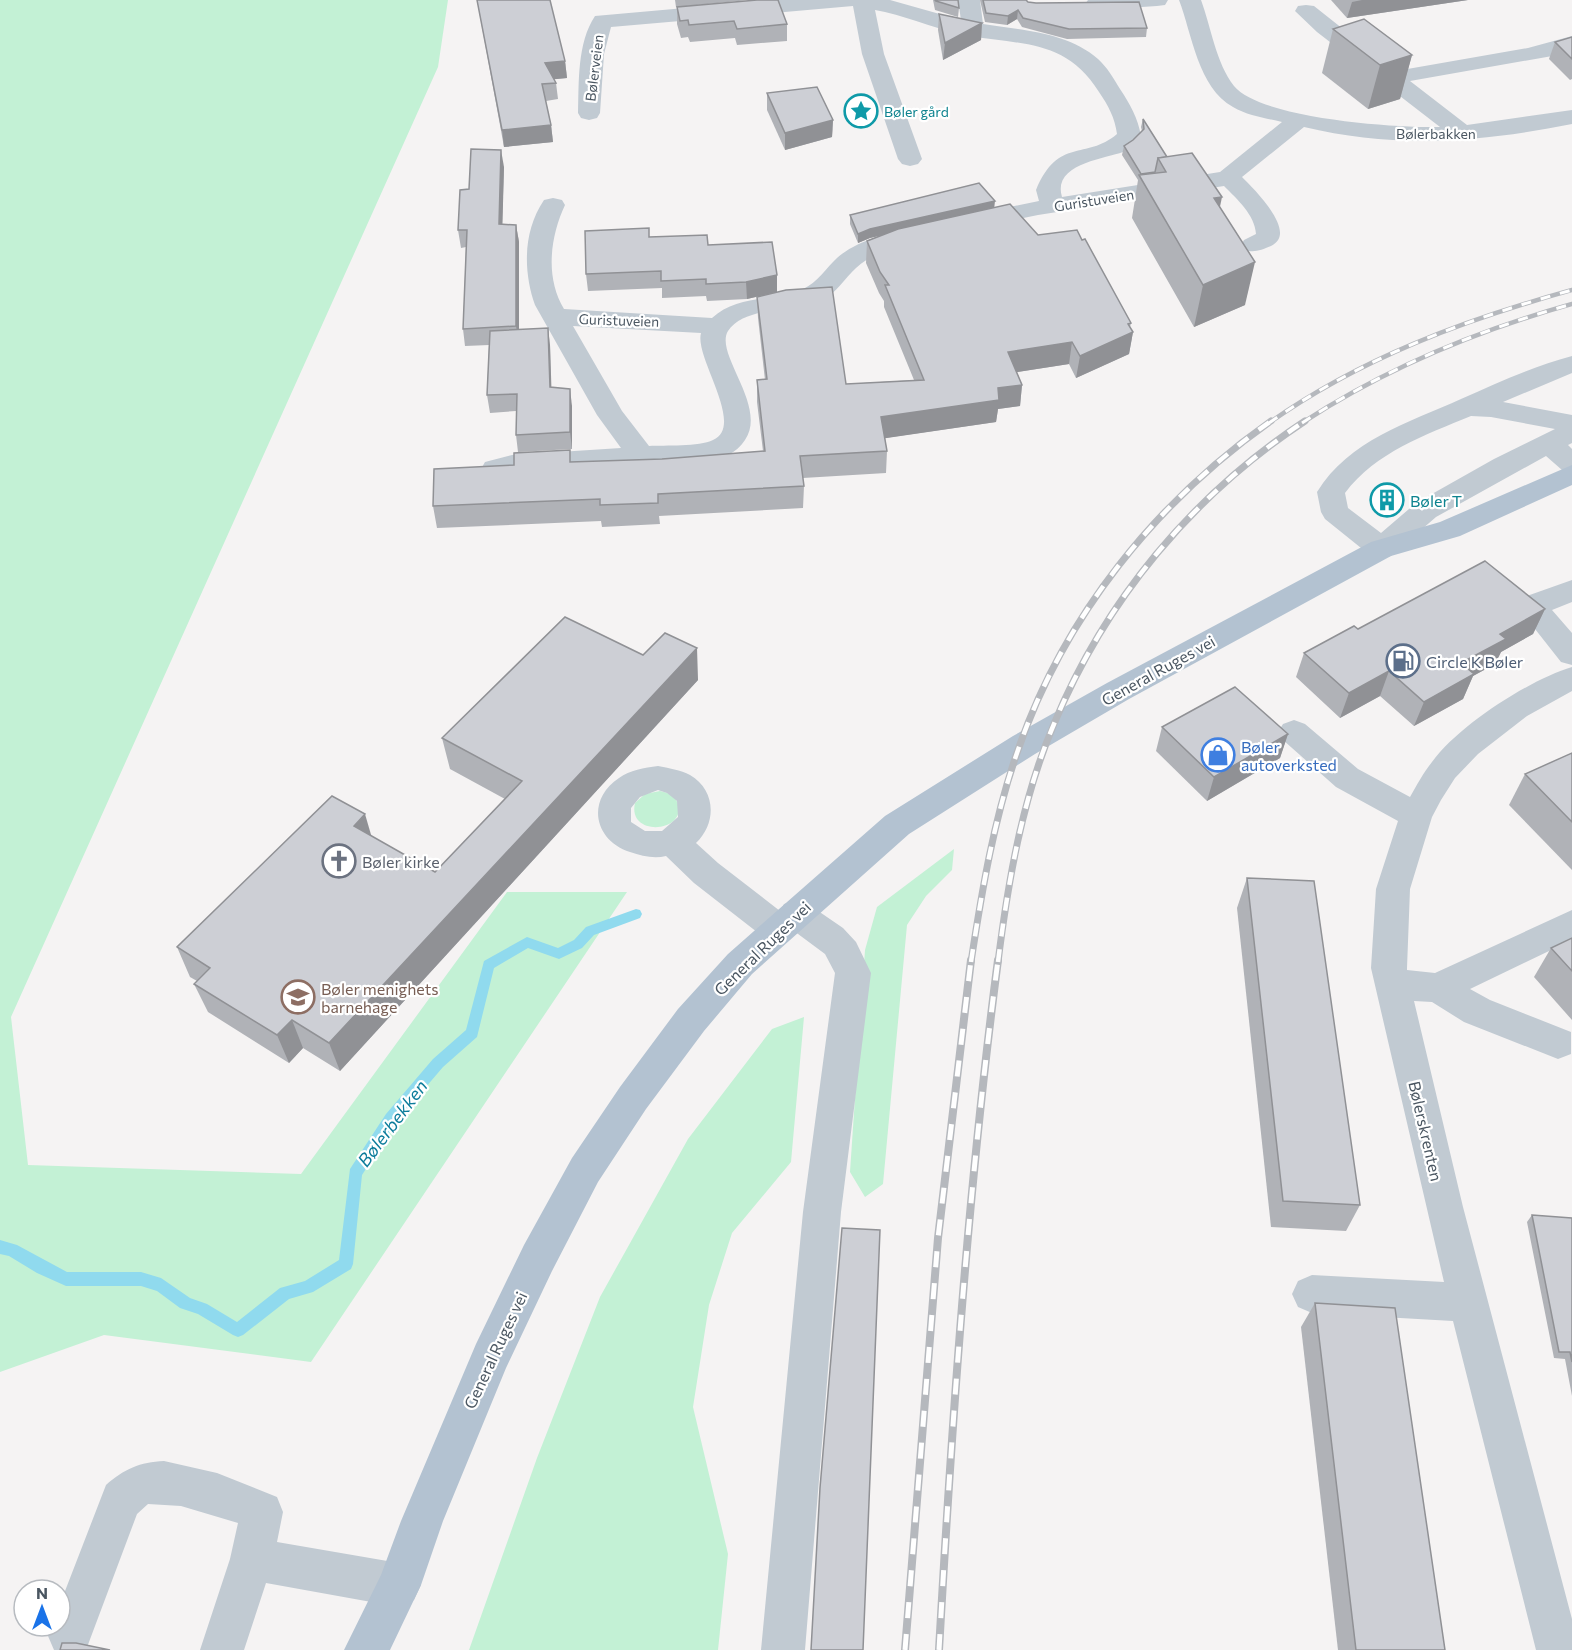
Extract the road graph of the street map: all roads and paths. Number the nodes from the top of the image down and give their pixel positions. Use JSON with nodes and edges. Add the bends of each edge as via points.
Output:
{"nodes":[{"id":1,"x":857,"y":0,"type":"edge"},
{"id":2,"x":969,"y":0,"type":"edge"},
{"id":3,"x":1190,"y":0,"type":"edge"},
{"id":4,"x":1148,"y":1,"type":"edge"},
{"id":5,"x":1080,"y":4,"type":"edge"},
{"id":6,"x":729,"y":5,"type":"edge"},
{"id":7,"x":602,"y":10,"type":"edge"},
{"id":8,"x":1306,"y":11,"type":"dead end"},
{"id":9,"x":973,"y":30,"type":"junction"},
{"id":10,"x":1572,"y":43,"type":"edge"},
{"id":11,"x":1392,"y":79,"type":"junction"},
{"id":12,"x":589,"y":113,"type":"dead end"},
{"id":13,"x":1572,"y":117,"type":"edge"},
{"id":14,"x":1299,"y":120,"type":"junction"},
{"id":15,"x":1463,"y":134,"type":"junction"},
{"id":16,"x":910,"y":159,"type":"dead end"},
{"id":17,"x":1228,"y":177,"type":"junction"},
{"id":18,"x":553,"y":205,"type":"dead end"},
{"id":19,"x":1053,"y":206,"type":"junction"},
{"id":20,"x":1253,"y":245,"type":"dead end"},
{"id":21,"x":555,"y":317,"type":"junction"},
{"id":22,"x":718,"y":326,"type":"junction"},
{"id":23,"x":1572,"y":364,"type":"edge"},
{"id":24,"x":1467,"y":407,"type":"junction"},
{"id":25,"x":1572,"y":424,"type":"edge"},
{"id":26,"x":1560,"y":438,"type":"edge"},
{"id":27,"x":641,"y":455,"type":"junction"},
{"id":28,"x":1572,"y":463,"type":"edge"},
{"id":29,"x":495,"y":469,"type":"edge"},
{"id":30,"x":1572,"y":474,"type":"edge"},
{"id":31,"x":1381,"y":549,"type":"junction"},
{"id":32,"x":1572,"y":591,"type":"edge"},
{"id":33,"x":1572,"y":654,"type":"edge"},
{"id":34,"x":1572,"y":678,"type":"edge"},
{"id":35,"x":1294,"y":732,"type":"dead end"},
{"id":36,"x":1416,"y":816,"type":"junction"},
{"id":37,"x":672,"y":841,"type":"dead end"},
{"id":38,"x":787,"y":921,"type":"junction"},
{"id":39,"x":1572,"y":924,"type":"edge"},
{"id":40,"x":1392,"y":984,"type":"junction"},
{"id":41,"x":1438,"y":988,"type":"junction"},
{"id":42,"x":1558,"y":1043,"type":"dead end"},
{"id":43,"x":1312,"y":1294,"type":"dead end"},
{"id":44,"x":1469,"y":1305,"type":"junction"},
{"id":45,"x":252,"y":1559,"type":"junction"},
{"id":46,"x":399,"y":1585,"type":"junction"},
{"id":47,"x":72,"y":1631,"type":"edge"},
{"id":48,"x":222,"y":1650,"type":"edge"},
{"id":49,"x":366,"y":1650,"type":"edge"},
{"id":50,"x":783,"y":1650,"type":"edge"},
{"id":51,"x":1558,"y":1650,"type":"edge"}],
"edges":[{"from":1,"to":6,"type":"street","name":"Bølerveien"},
{"from":1,"to":9,"type":"street","name":"Bølerveien"},
{"from":1,"to":16,"type":"street"},
{"from":2,"to":9,"type":"street"},
{"from":3,"to":14,"type":"street","via":[[1218,80],[1228,94],[1244,104]]},
{"from":4,"to":5,"type":"street"},
{"from":6,"to":7,"type":"street","name":"Bølerveien"},
{"from":7,"to":12,"type":"street","name":"Bølerveien"},
{"from":8,"to":11,"type":"street"},
{"from":9,"to":19,"type":"street","name":"Bølerveien","via":[[1032,39],[1075,53],[1103,80],[1128,122],[1129,136],[1125,141],[1076,157],[1055,173],[1048,190]]},
{"from":10,"to":11,"type":"street"},
{"from":11,"to":15,"type":"street"},
{"from":13,"to":15,"type":"street","name":"Bølerbakken"},
{"from":14,"to":15,"type":"street","name":"Bølerbakken","via":[[1362,130]]},
{"from":14,"to":17,"type":"street","name":"Guristuveien"},
{"from":17,"to":19,"type":"street","name":"Guristuveien"},
{"from":17,"to":20,"type":"street","via":[[1247,195],[1269,228],[1268,238]]},
{"from":18,"to":21,"type":"street","name":"Guristuveien","via":[[542,232],[541,273],[546,305]]},
{"from":19,"to":22,"type":"street","name":"Guristuveien","via":[[863,251],[814,294],[740,312]]},
{"from":21,"to":22,"type":"street","name":"Guristuveien"},
{"from":21,"to":27,"type":"street","name":"Guristuveien","via":[[611,415]]},
{"from":22,"to":27,"type":"street","via":[[713,344],[734,398],[734,434],[726,445],[713,450]]},
{"from":23,"to":24,"type":"street","via":[[1515,384]]},
{"from":24,"to":25,"type":"street"},
{"from":24,"to":31,"type":"street","via":[[1425,424],[1375,452],[1342,475],[1331,492],[1335,512]]},
{"from":26,"to":28,"type":"street"},
{"from":26,"to":31,"type":"street","name":"General Ruges vei","via":[[1426,510]]},
{"from":27,"to":29,"type":"street","via":[[512,464]]},
{"from":30,"to":31,"type":"main road","name":"General Ruges vei","via":[[1450,529]]},
{"from":31,"to":38,"type":"main road","name":"General Ruges vei","via":[[957,785],[897,825]]},
{"from":32,"to":33,"type":"street","via":[[1532,606]]},
{"from":34,"to":36,"type":"street","name":"Bølerskrenten","via":[[1516,708],[1467,745],[1444,769]]},
{"from":35,"to":36,"type":"street","via":[[1347,778]]},
{"from":36,"to":40,"type":"street","name":"Bølerskrenten","via":[[1393,889],[1389,968]]},
{"from":37,"to":38,"type":"street","via":[[706,873]]},
{"from":38,"to":46,"type":"main road","name":"General Ruges vei","via":[[740,964],[691,1020],[585,1170],[490,1358]]},
{"from":38,"to":50,"type":"street","via":[[836,941],[848,955],[853,974],[822,1212]]},
{"from":39,"to":41,"type":"street"},
{"from":40,"to":41,"type":"street"},
{"from":40,"to":44,"type":"street","name":"Bølerskrenten"},
{"from":41,"to":42,"type":"street","via":[[1477,1011]]},
{"from":43,"to":44,"type":"street"},
{"from":44,"to":51,"type":"street","name":"Bølerskrenten"},
{"from":45,"to":46,"type":"street"},
{"from":45,"to":47,"type":"street","via":[[262,1512],[230,1497],[182,1486],[156,1483],[134,1488],[121,1500]]},
{"from":45,"to":48,"type":"street"},
{"from":46,"to":49,"type":"main road","name":"General Ruges vei"}]}
